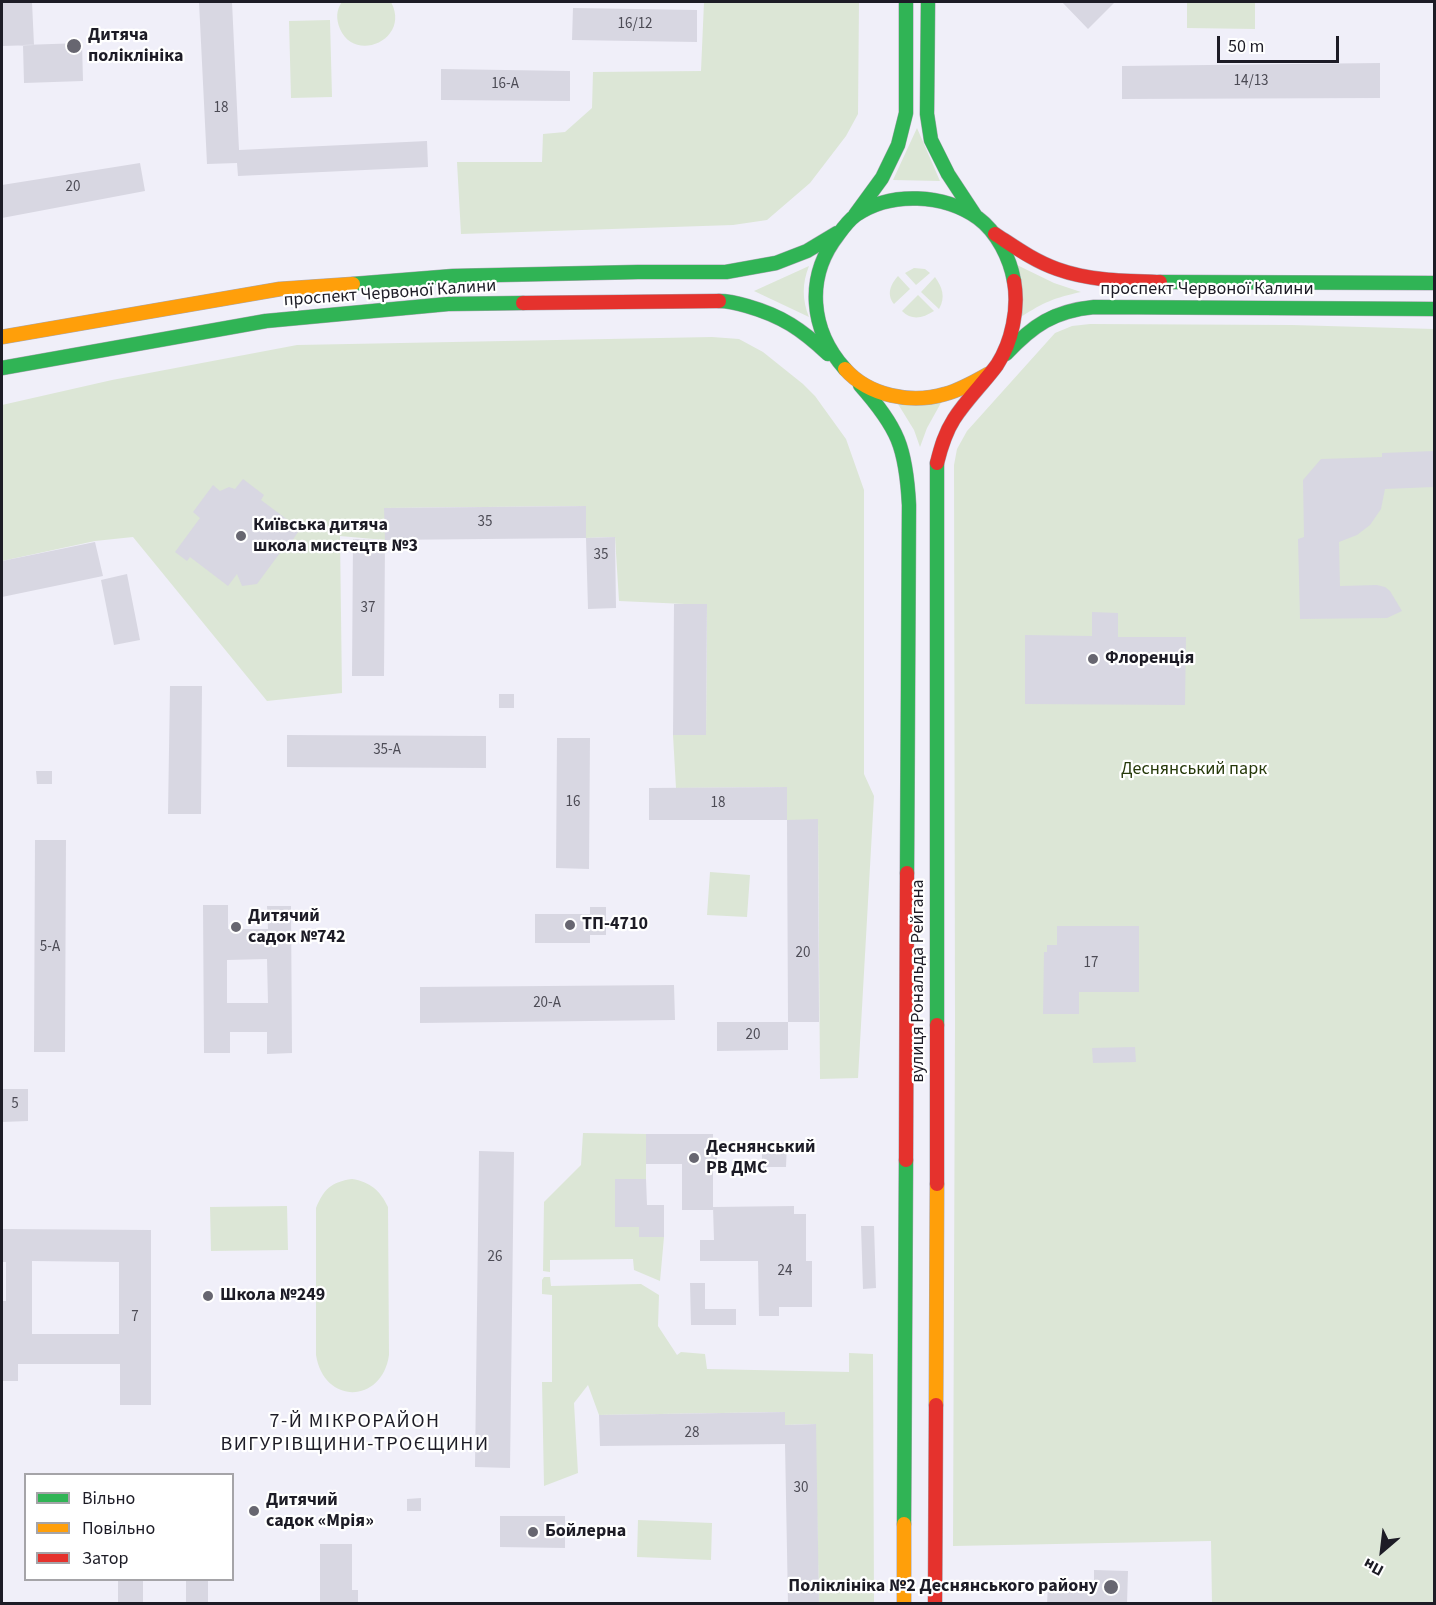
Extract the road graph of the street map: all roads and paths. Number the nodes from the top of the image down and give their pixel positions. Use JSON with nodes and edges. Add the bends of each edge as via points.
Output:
{"nodes":[{"id":1,"x":906,"y":2,"type":"edge"},
{"id":2,"x":928,"y":2,"type":"edge"},
{"id":3,"x":855,"y":215,"type":"junction"},
{"id":4,"x":975,"y":215,"type":"junction"},
{"id":5,"x":841,"y":230,"type":"junction"},
{"id":6,"x":994,"y":234,"type":"junction"},
{"id":7,"x":1434,"y":283,"type":"edge"},
{"id":8,"x":1434,"y":309,"type":"edge"},
{"id":9,"x":2,"y":337,"type":"edge"},
{"id":10,"x":998,"y":362,"type":"junction"},
{"id":11,"x":838,"y":363,"type":"junction"},
{"id":12,"x":2,"y":368,"type":"edge"},
{"id":13,"x":988,"y":374,"type":"junction"},
{"id":14,"x":854,"y":378,"type":"junction"},
{"id":15,"x":904,"y":1604,"type":"edge"},
{"id":16,"x":935,"y":1604,"type":"edge"}],
"edges":[{"from":1,"to":3,"type":"main road","via":[[906,113],[901,134],[882,178]]},
{"from":2,"to":4,"type":"main road","via":[[930,140]]},
{"from":3,"to":4,"type":"main road","via":[[889,201],[916,198],[943,202]]},
{"from":3,"to":5,"type":"main road"},
{"from":4,"to":6,"type":"main road"},
{"from":5,"to":9,"type":"main road","name":"проспект Червоної Калини","via":[[807,251],[776,263],[726,272],[453,276],[280,289]]},
{"from":5,"to":11,"type":"main road","via":[[819,269],[815,302],[821,334]]},
{"from":6,"to":7,"type":"main road","name":"проспект Червоної Калини","via":[[1056,269],[1095,279],[1173,283]]},
{"from":6,"to":10,"type":"main road","via":[[1012,269],[1016,298],[1012,327]]},
{"from":8,"to":10,"type":"main road","name":"проспект Червоної Калини","via":[[1076,308],[1035,326]]},
{"from":10,"to":13,"type":"main road"},
{"from":11,"to":12,"type":"main road","name":"проспект Червоної Калини","via":[[806,334],[779,317],[728,301],[448,304],[266,321]]},
{"from":11,"to":14,"type":"main road"},
{"from":13,"to":14,"type":"main road","via":[[944,395],[918,399],[891,396]]},
{"from":13,"to":16,"type":"main road","name":"вулиця Рональда Рейгана","via":[[950,423],[937,464]]},
{"from":14,"to":15,"type":"main road","name":"вулиця Рональда Рейгана","via":[[888,419],[900,442],[909,505]]}]}
